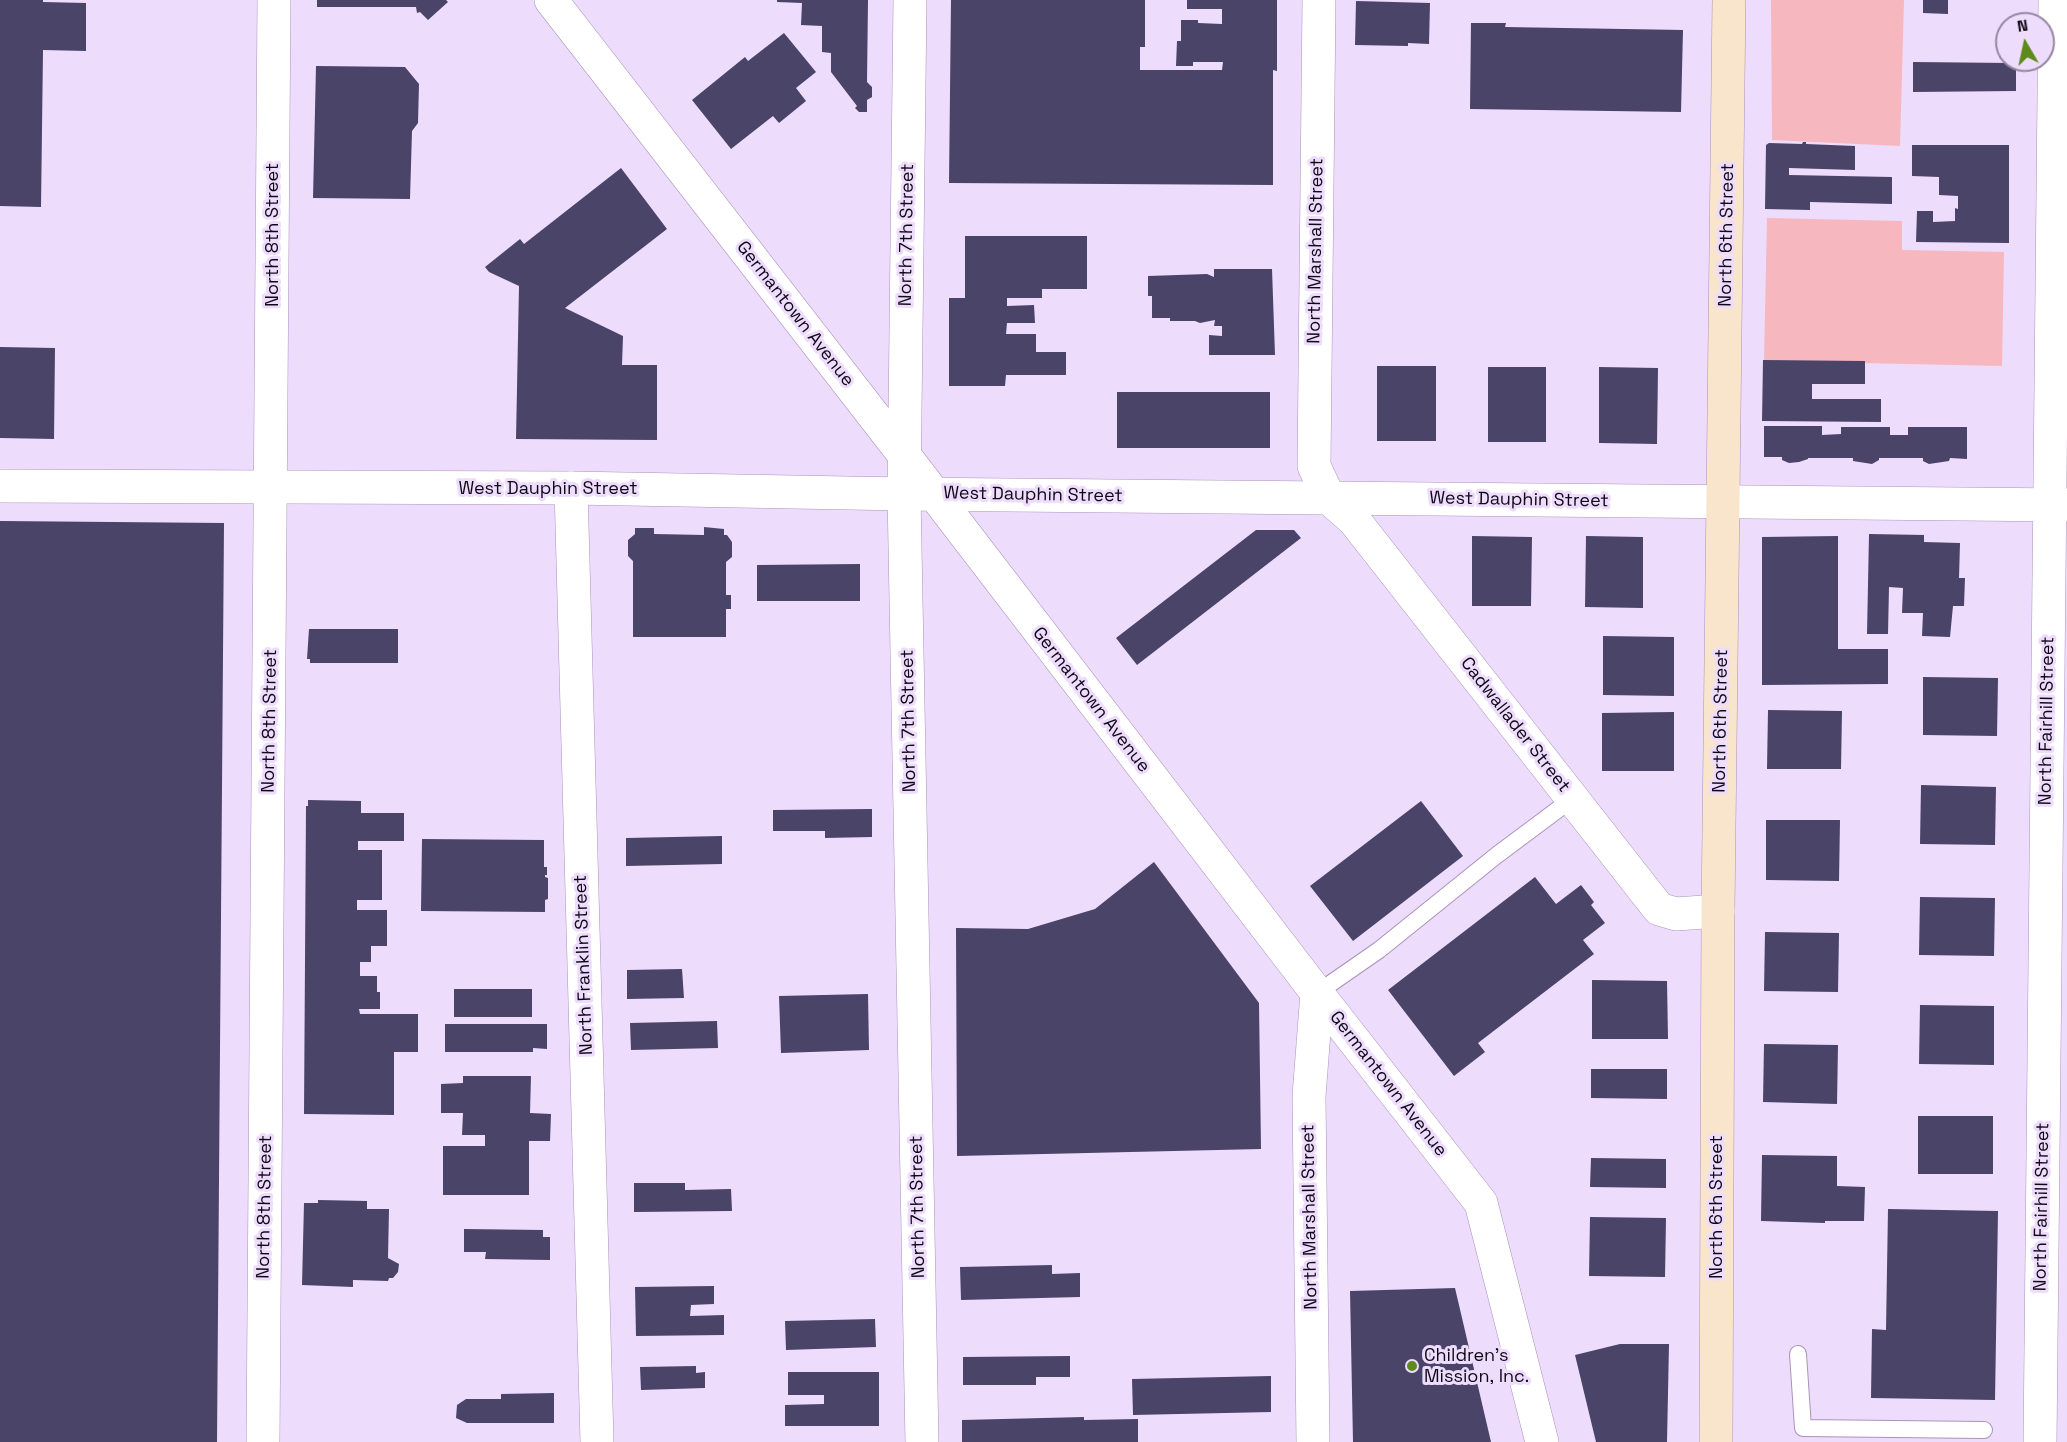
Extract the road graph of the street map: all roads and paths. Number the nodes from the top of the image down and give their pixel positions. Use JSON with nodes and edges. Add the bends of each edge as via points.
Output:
{"nodes":[{"id":1,"x":274,"y":0,"type":"edge"},
{"id":2,"x":551,"y":0,"type":"edge"},
{"id":3,"x":910,"y":0,"type":"edge"},
{"id":4,"x":1319,"y":0,"type":"edge"},
{"id":5,"x":1730,"y":0,"type":"edge"},
{"id":6,"x":2055,"y":0,"type":"edge"},
{"id":7,"x":905,"y":456,"type":"junction"},
{"id":8,"x":0,"y":486,"type":"edge"},
{"id":9,"x":272,"y":488,"type":"junction"},
{"id":10,"x":571,"y":488,"type":"junction"},
{"id":11,"x":918,"y":494,"type":"junction"},
{"id":12,"x":1329,"y":498,"type":"junction"},
{"id":13,"x":1723,"y":502,"type":"junction"},
{"id":14,"x":2058,"y":505,"type":"edge"},
{"id":15,"x":1572,"y":798,"type":"junction"},
{"id":16,"x":1719,"y":911,"type":"junction"},
{"id":17,"x":1317,"y":993,"type":"junction"},
{"id":18,"x":1798,"y":1354,"type":"dead end"},
{"id":19,"x":1984,"y":1430,"type":"dead end"},
{"id":20,"x":1803,"y":1435,"type":"edge"},
{"id":21,"x":1944,"y":1436,"type":"edge"},
{"id":22,"x":263,"y":1442,"type":"edge"},
{"id":23,"x":597,"y":1442,"type":"edge"},
{"id":24,"x":922,"y":1442,"type":"edge"},
{"id":25,"x":1313,"y":1442,"type":"edge"},
{"id":26,"x":1542,"y":1442,"type":"edge"},
{"id":27,"x":1716,"y":1442,"type":"edge"},
{"id":28,"x":2040,"y":1442,"type":"edge"}],
"edges":[{"from":1,"to":9,"type":"street","name":"North 8th Street"},
{"from":2,"to":7,"type":"street","name":"Germantown Avenue"},
{"from":3,"to":7,"type":"street","name":"North 7th Street"},
{"from":4,"to":12,"type":"street","name":"North Marshall Street","via":[[1314,466]]},
{"from":5,"to":13,"type":"main road","name":"North 6th Street"},
{"from":6,"to":14,"type":"street","name":"North Fairhill Street"},
{"from":7,"to":11,"type":"street","name":"North 7th Street"},
{"from":8,"to":9,"type":"street","name":"West Dauphin Street"},
{"from":9,"to":10,"type":"street","name":"West Dauphin Street"},
{"from":9,"to":22,"type":"street","name":"North 8th Street"},
{"from":10,"to":11,"type":"street","name":"West Dauphin Street"},
{"from":10,"to":23,"type":"street","name":"North Franklin Street"},
{"from":11,"to":12,"type":"street","name":"West Dauphin Street"},
{"from":11,"to":17,"type":"street","name":"Germantown Avenue"},
{"from":11,"to":24,"type":"street","name":"North 7th Street"},
{"from":12,"to":13,"type":"street","name":"West Dauphin Street"},
{"from":12,"to":15,"type":"street","name":"Cadwallader Street","via":[[1354,520]]},
{"from":13,"to":14,"type":"street","name":"West Dauphin Street"},
{"from":13,"to":16,"type":"main road","name":"North 6th Street"},
{"from":14,"to":28,"type":"street","name":"North Fairhill Street"},
{"from":15,"to":16,"type":"street","name":"Cadwallader Street","via":[[1659,909],[1676,914]]},
{"from":15,"to":17,"type":"lane","via":[[1378,951]]},
{"from":16,"to":27,"type":"main road","name":"North 6th Street"},
{"from":17,"to":25,"type":"street","name":"North Marshall Street","via":[[1309,1096]]},
{"from":17,"to":26,"type":"street","name":"Germantown Avenue","via":[[1481,1203]]},
{"from":18,"to":20,"type":"lane"},
{"from":19,"to":21,"type":"lane"},
{"from":20,"to":21,"type":"lane"}]}
